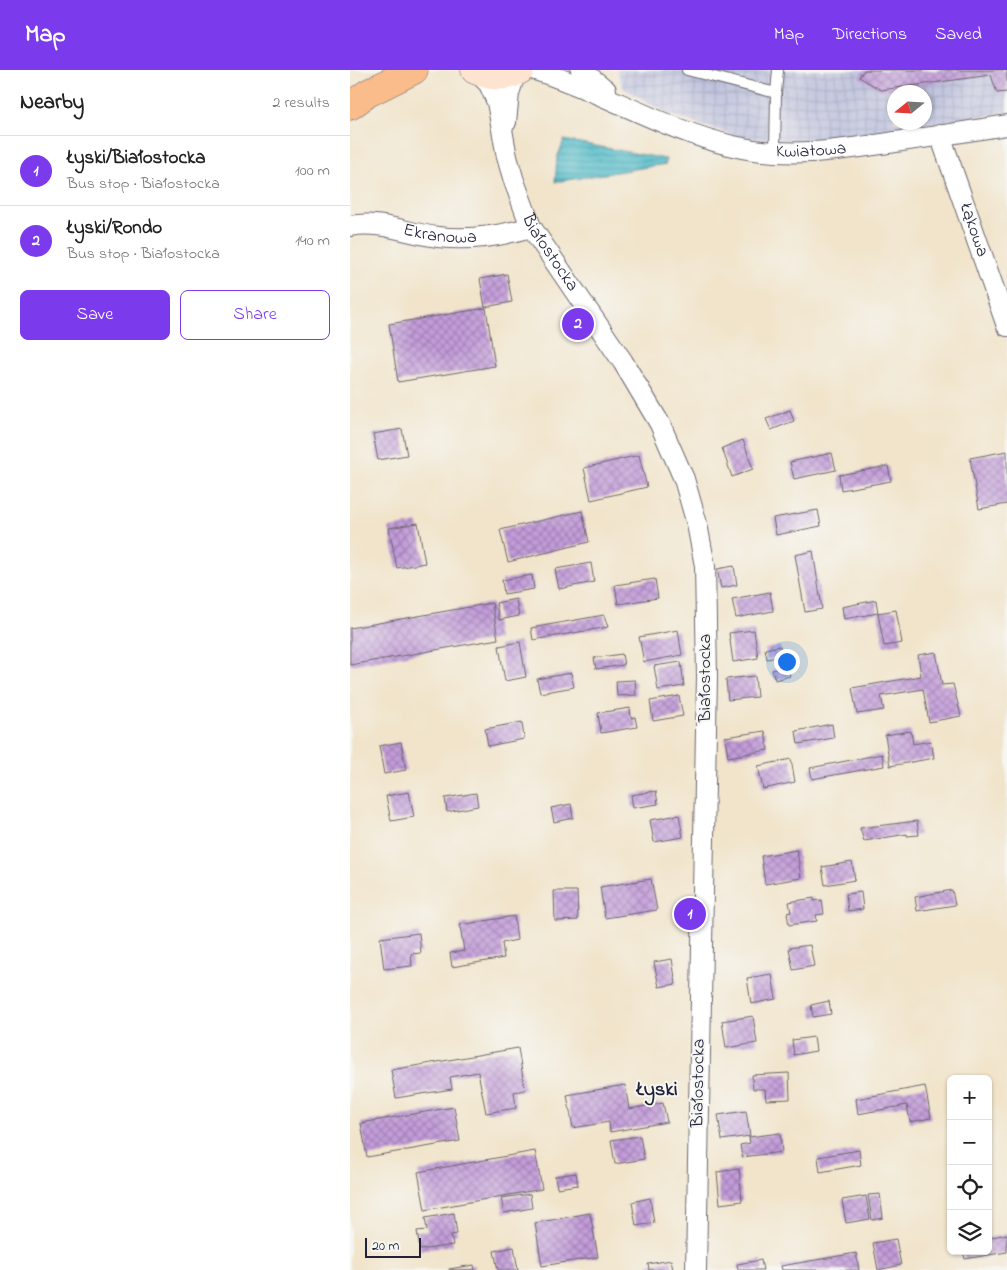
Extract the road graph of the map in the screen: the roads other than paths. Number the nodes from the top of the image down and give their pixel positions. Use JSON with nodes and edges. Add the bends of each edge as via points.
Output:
{"nodes":[{"id":1,"x":414,"y":70,"type":"edge"},
{"id":2,"x":474,"y":70,"type":"edge"},
{"id":3,"x":581,"y":70,"type":"edge"},
{"id":4,"x":687,"y":70,"type":"edge"},
{"id":5,"x":778,"y":70,"type":"edge"},
{"id":6,"x":524,"y":71,"type":"edge"},
{"id":7,"x":776,"y":93,"type":"junction"},
{"id":8,"x":623,"y":104,"type":"junction"},
{"id":9,"x":350,"y":106,"type":"edge"},
{"id":10,"x":1007,"y":125,"type":"edge"},
{"id":11,"x":940,"y":135,"type":"junction"},
{"id":12,"x":504,"y":137,"type":"junction"},
{"id":13,"x":775,"y":153,"type":"junction"},
{"id":14,"x":350,"y":226,"type":"edge"},
{"id":15,"x":531,"y":227,"type":"junction"},
{"id":16,"x":1007,"y":326,"type":"edge"},
{"id":17,"x":696,"y":1270,"type":"edge"}],
"edges":[{"from":1,"to":9,"type":"highway","via":[[368,93]]},
{"from":2,"to":6,"type":"street","via":[[495,76]]},
{"from":2,"to":12,"type":"street","name":"Białostocka","via":[[489,84],[497,102]]},
{"from":3,"to":8,"type":"street","name":"Kwiatowa"},
{"from":4,"to":7,"type":"lane"},
{"from":5,"to":7,"type":"lane"},
{"from":6,"to":8,"type":"street","name":"Kwiatowa","via":[[553,76]]},
{"from":6,"to":12,"type":"street","name":"Białostocka","via":[[509,93]]},
{"from":7,"to":13,"type":"lane"},
{"from":8,"to":13,"type":"street","name":"Kwiatowa","via":[[697,136],[734,147]]},
{"from":10,"to":11,"type":"street","name":"Kwiatowa"},
{"from":11,"to":13,"type":"street","name":"Kwiatowa","via":[[826,152]]},
{"from":11,"to":16,"type":"street","name":"Łąkowa"},
{"from":12,"to":15,"type":"street","name":"Białostocka","via":[[514,181]]},
{"from":14,"to":15,"type":"street","name":"Ekranowa","via":[[377,225],[438,237],[471,239]]},
{"from":15,"to":17,"type":"street","name":"Białostocka","via":[[623,362],[660,424],[684,479],[705,566],[707,676]]}]}
